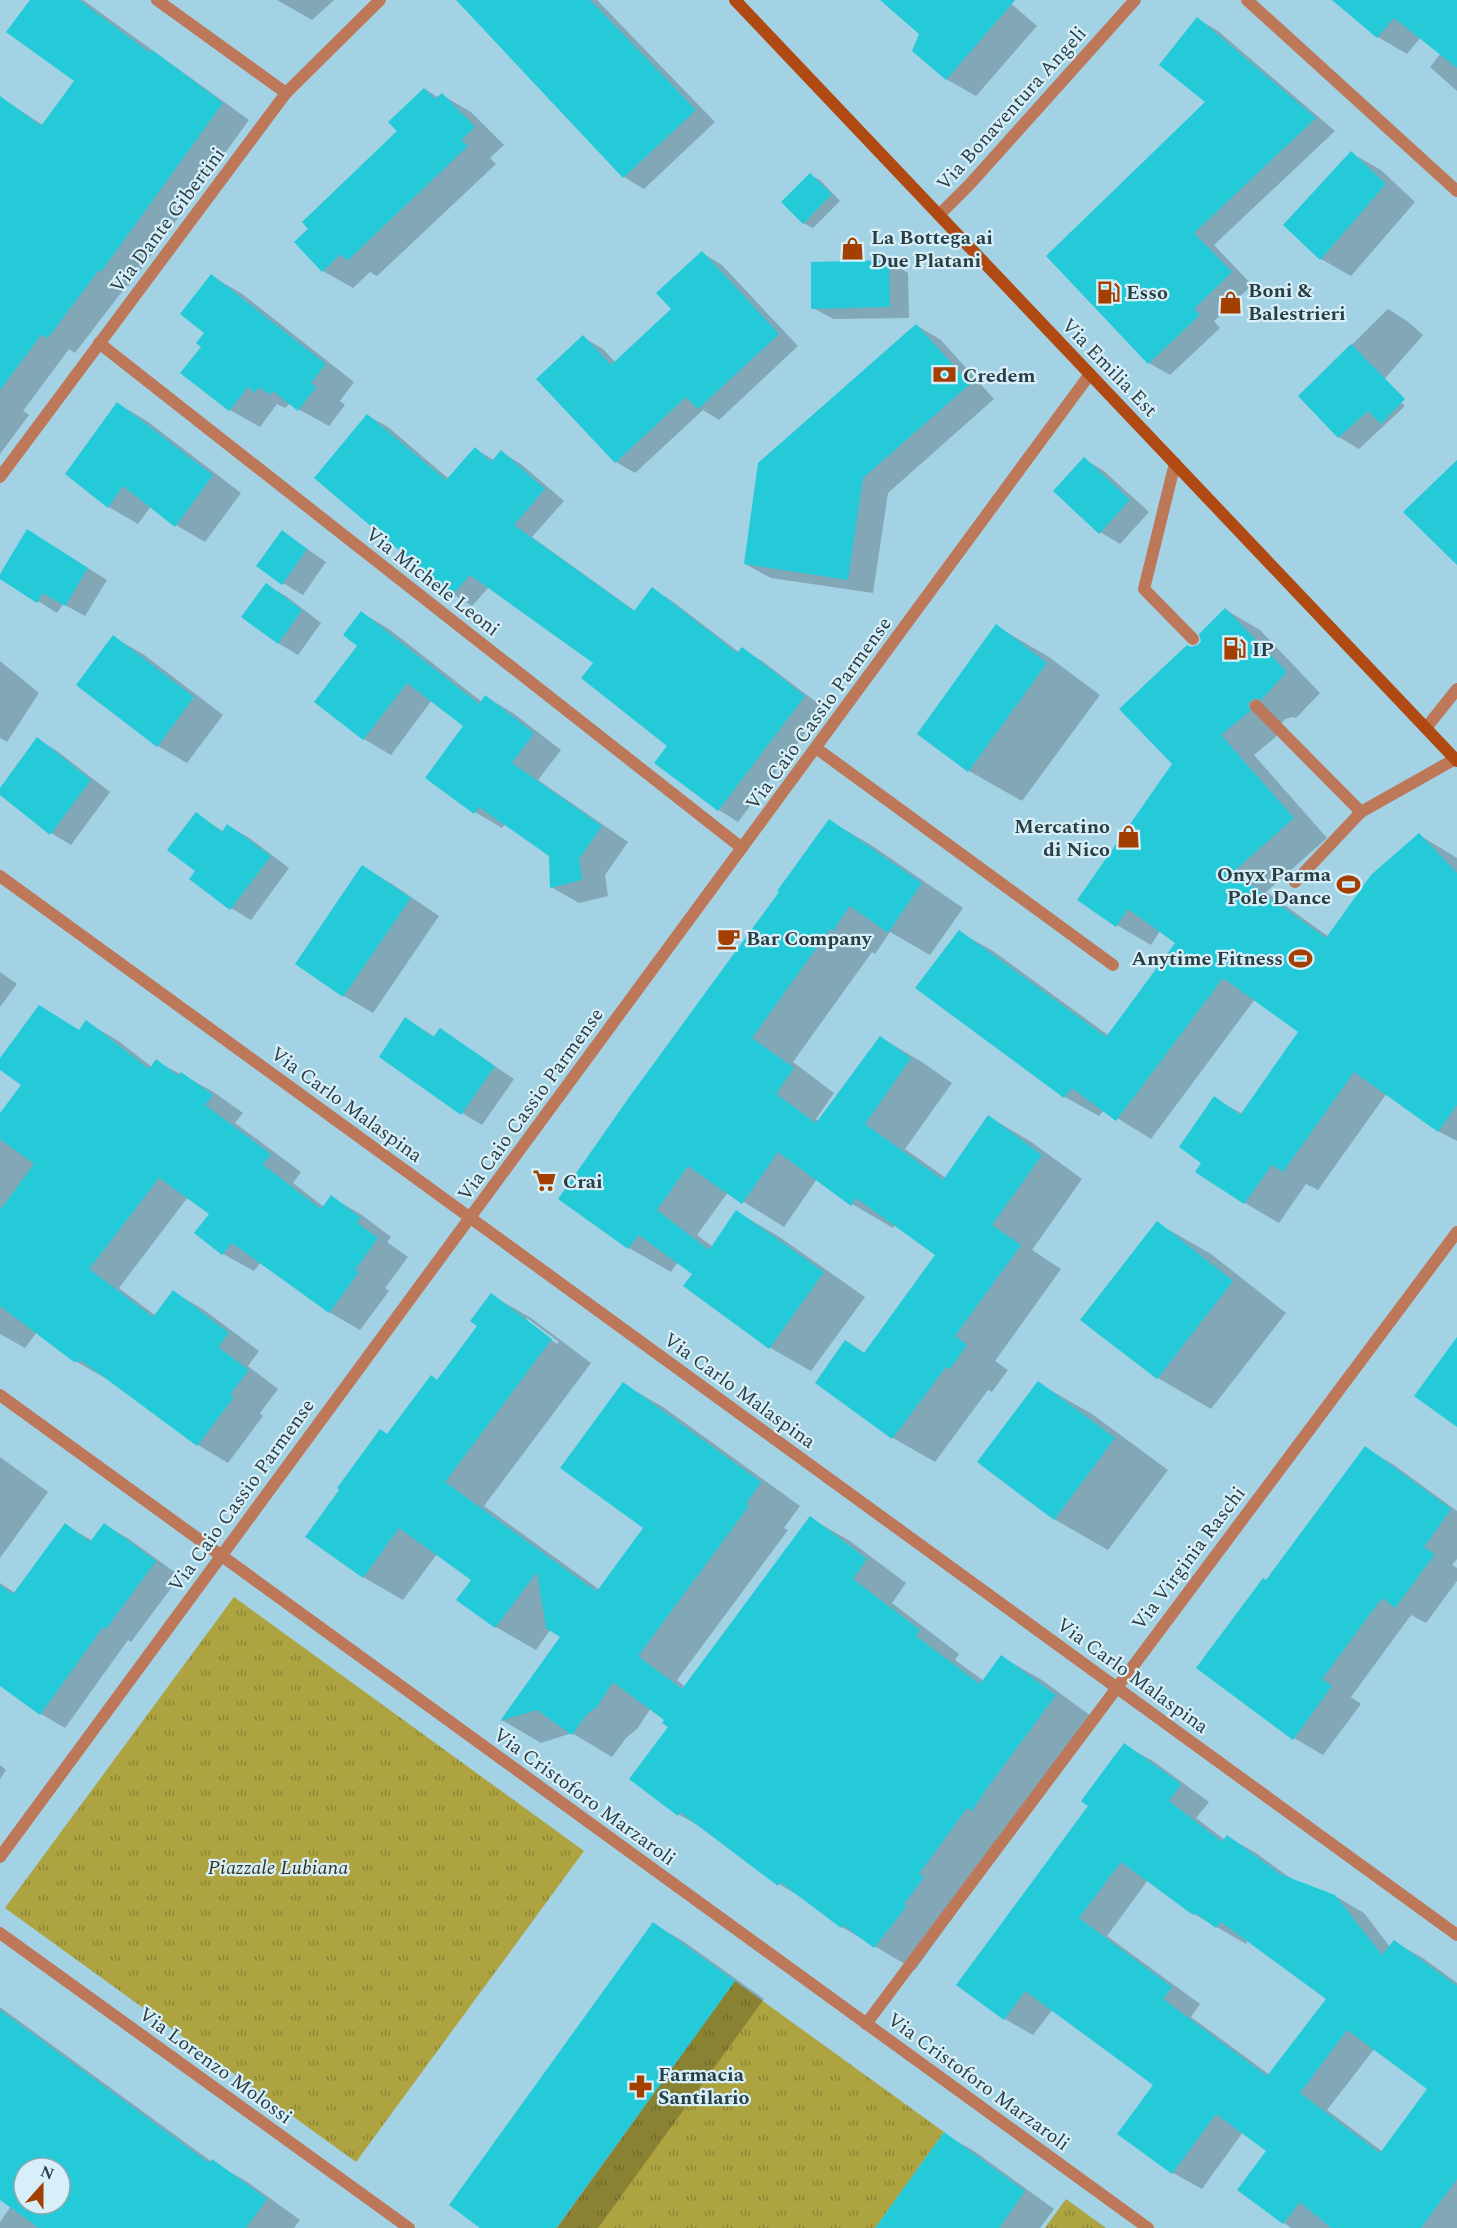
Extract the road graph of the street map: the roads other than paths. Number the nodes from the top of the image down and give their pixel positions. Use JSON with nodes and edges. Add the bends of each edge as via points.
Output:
{"nodes":[{"id":1,"x":158,"y":0,"type":"edge"},
{"id":2,"x":380,"y":0,"type":"edge"},
{"id":3,"x":735,"y":0,"type":"edge"},
{"id":4,"x":1135,"y":0,"type":"edge"},
{"id":5,"x":1247,"y":0,"type":"edge"},
{"id":6,"x":286,"y":93,"type":"junction"},
{"id":7,"x":1457,"y":191,"type":"edge"},
{"id":8,"x":939,"y":214,"type":"junction"},
{"id":9,"x":99,"y":343,"type":"junction"},
{"id":10,"x":1090,"y":374,"type":"junction"},
{"id":11,"x":1175,"y":463,"type":"junction"},
{"id":12,"x":0,"y":477,"type":"edge"},
{"id":13,"x":1193,"y":639,"type":"dead end"},
{"id":14,"x":1457,"y":689,"type":"edge"},
{"id":15,"x":1256,"y":706,"type":"dead end"},
{"id":16,"x":1426,"y":728,"type":"junction"},
{"id":17,"x":816,"y":748,"type":"junction"},
{"id":18,"x":1456,"y":760,"type":"edge"},
{"id":19,"x":1361,"y":812,"type":"junction"},
{"id":20,"x":742,"y":848,"type":"junction"},
{"id":21,"x":0,"y":876,"type":"edge"},
{"id":22,"x":1295,"y":882,"type":"dead end"},
{"id":23,"x":1113,"y":965,"type":"dead end"},
{"id":24,"x":470,"y":1218,"type":"junction"},
{"id":25,"x":1457,"y":1232,"type":"edge"},
{"id":26,"x":0,"y":1395,"type":"edge"},
{"id":27,"x":221,"y":1555,"type":"junction"},
{"id":28,"x":1116,"y":1687,"type":"junction"},
{"id":29,"x":0,"y":1857,"type":"edge"},
{"id":30,"x":0,"y":1933,"type":"edge"},
{"id":31,"x":1457,"y":1935,"type":"edge"},
{"id":32,"x":866,"y":2024,"type":"junction"},
{"id":33,"x":409,"y":2228,"type":"edge"},
{"id":34,"x":1148,"y":2228,"type":"edge"}],
"edges":[{"from":1,"to":6,"type":"street"},
{"from":2,"to":6,"type":"street","name":"Via Dante Gibertini"},
{"from":3,"to":8,"type":"main road","name":"Via Emilia Est"},
{"from":4,"to":8,"type":"street","name":"Via Bonaventura Angeli"},
{"from":5,"to":7,"type":"street"},
{"from":6,"to":9,"type":"street","name":"Via Dante Gibertini"},
{"from":8,"to":10,"type":"main road","name":"Via Emilia Est"},
{"from":9,"to":12,"type":"street","name":"Via Dante Gibertini"},
{"from":9,"to":20,"type":"street","name":"Via Michele Leoni"},
{"from":10,"to":11,"type":"main road","name":"Via Emilia Est"},
{"from":10,"to":17,"type":"street","name":"Via Caio Cassio Parmense"},
{"from":11,"to":13,"type":"street","via":[[1144,589]]},
{"from":11,"to":16,"type":"main road","name":"Via Emilia Est"},
{"from":14,"to":16,"type":"street"},
{"from":15,"to":19,"type":"street"},
{"from":16,"to":18,"type":"main road","name":"Via Emilia Est"},
{"from":17,"to":20,"type":"street","name":"Via Caio Cassio Parmense"},
{"from":17,"to":23,"type":"street"},
{"from":18,"to":19,"type":"street"},
{"from":19,"to":22,"type":"street"},
{"from":20,"to":24,"type":"street","name":"Via Caio Cassio Parmense"},
{"from":21,"to":24,"type":"street","name":"Via Carlo Malaspina"},
{"from":24,"to":27,"type":"street","name":"Via Caio Cassio Parmense"},
{"from":24,"to":28,"type":"street","name":"Via Carlo Malaspina"},
{"from":25,"to":28,"type":"street","name":"Via Virginia Raschi"},
{"from":26,"to":27,"type":"street","name":"Via Cristoforo Marzaroli"},
{"from":27,"to":29,"type":"street","name":"Via Caio Cassio Parmense"},
{"from":27,"to":32,"type":"street","name":"Via Cristoforo Marzaroli"},
{"from":28,"to":31,"type":"street","name":"Via Carlo Malaspina"},
{"from":28,"to":32,"type":"street","name":"Via Virginia Raschi"},
{"from":30,"to":33,"type":"street","name":"Via Lorenzo Molossi"},
{"from":32,"to":34,"type":"street","name":"Via Cristoforo Marzaroli"}]}
